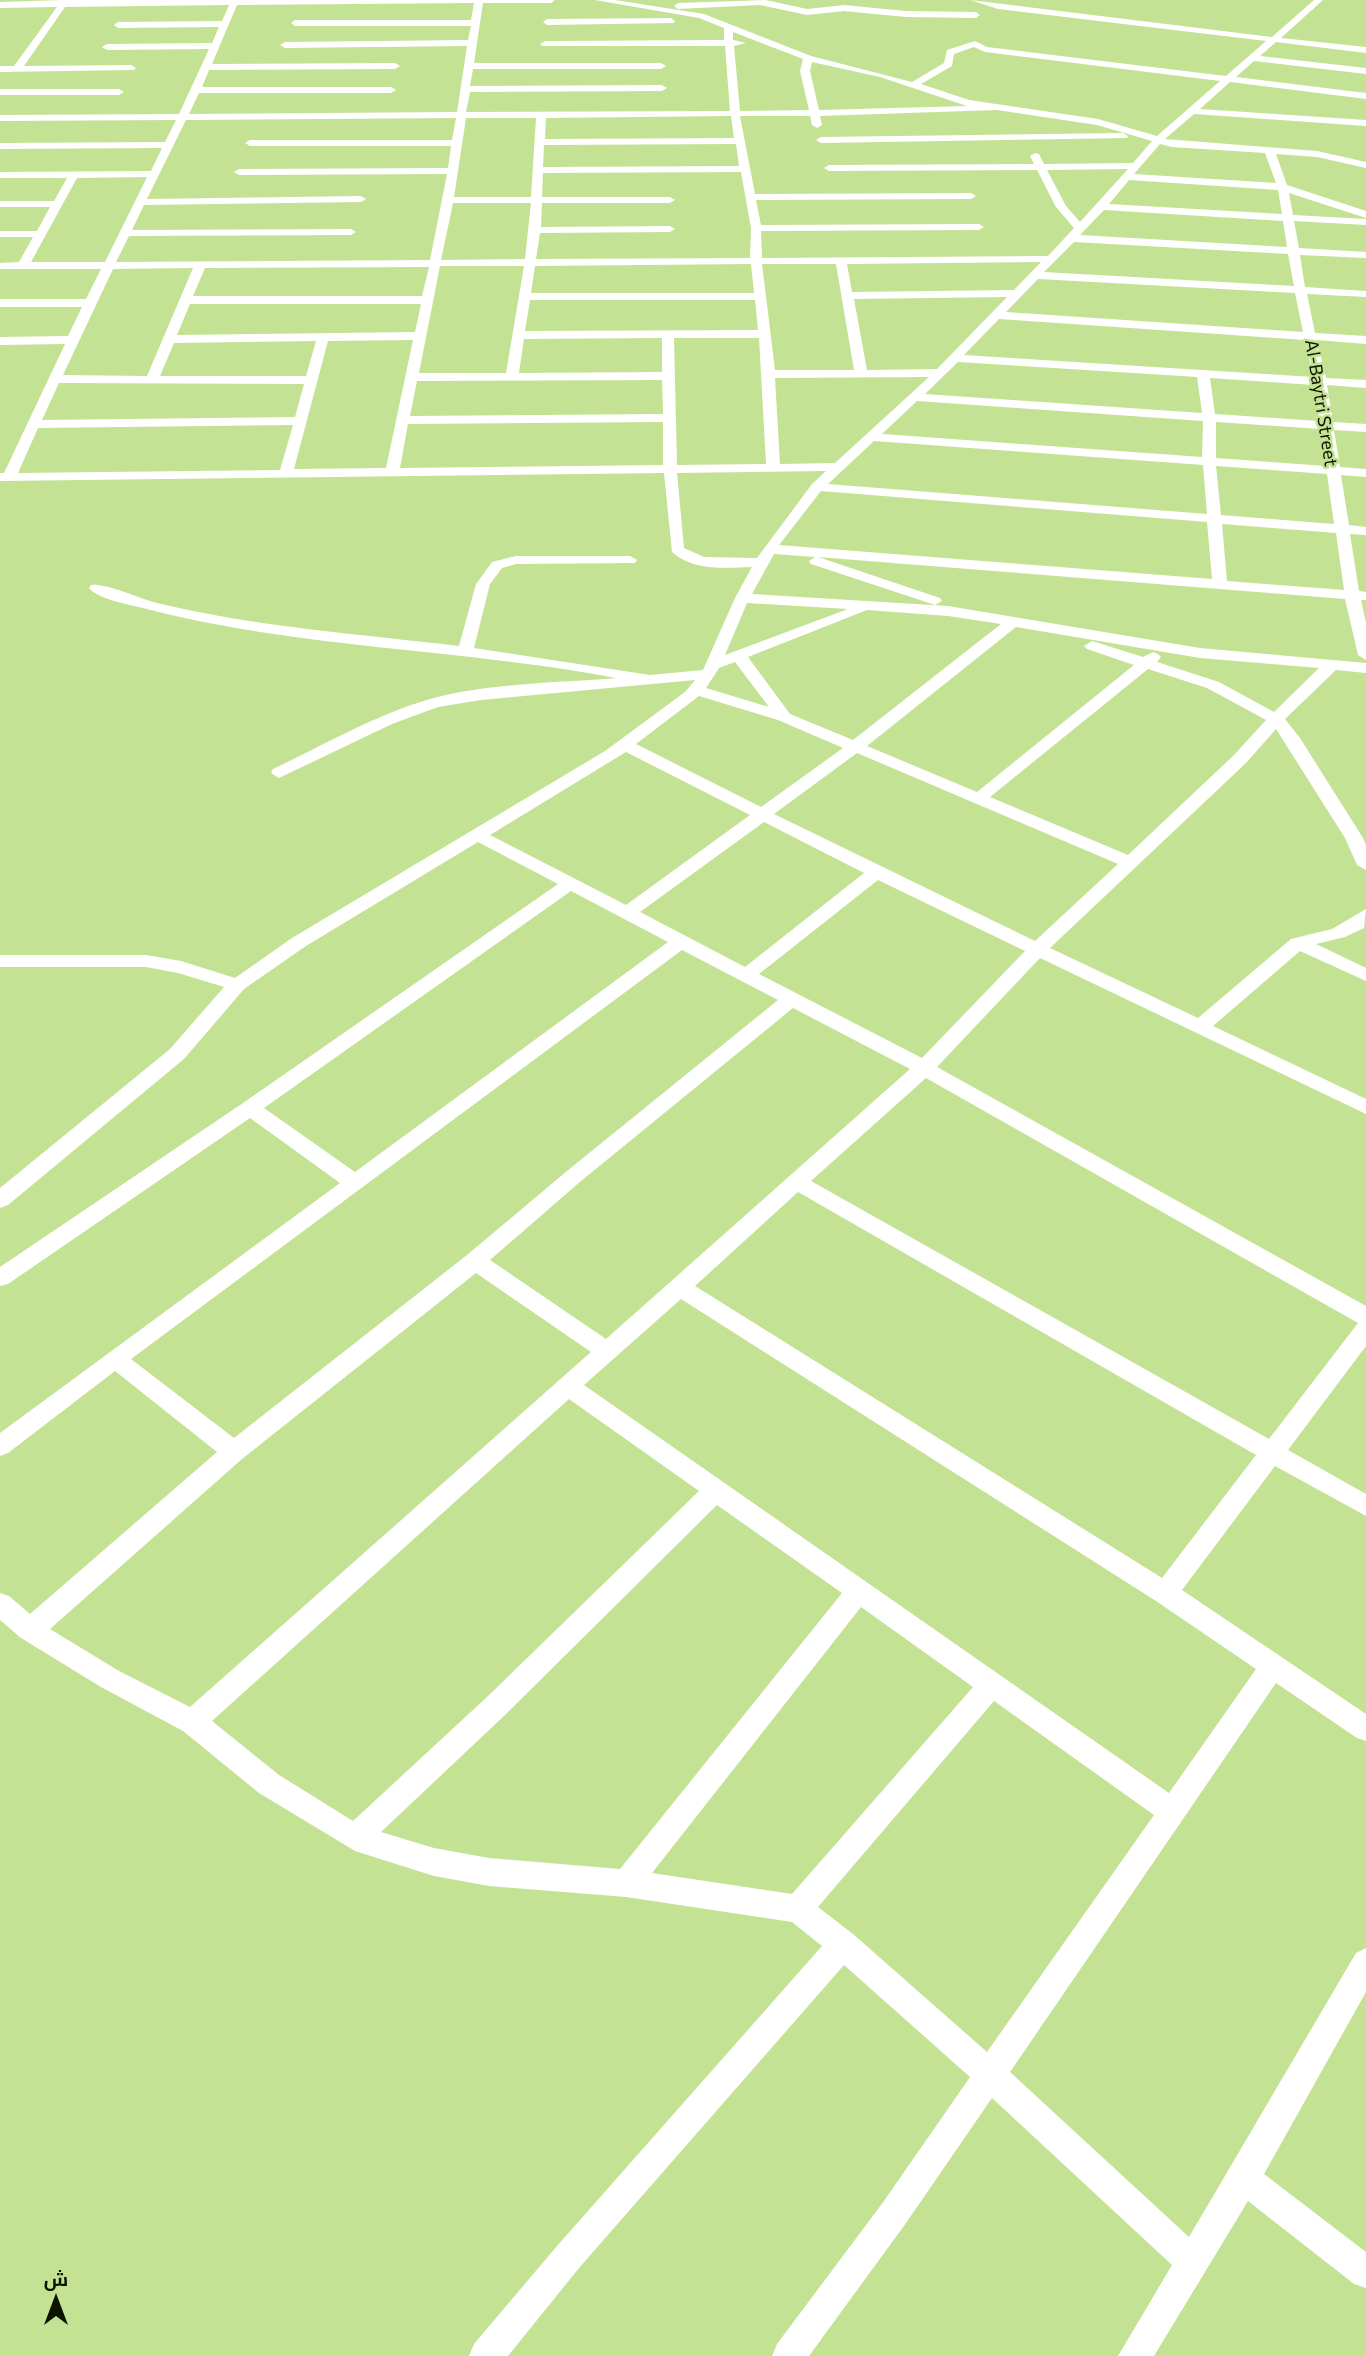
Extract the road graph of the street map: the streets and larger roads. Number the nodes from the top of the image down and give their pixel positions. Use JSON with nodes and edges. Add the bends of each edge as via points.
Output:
{"nodes":[{"id":1,"x":551,"y":0,"type":"edge"},
{"id":2,"x":600,"y":0,"type":"edge"},
{"id":3,"x":787,"y":0,"type":"edge"},
{"id":4,"x":972,"y":0,"type":"edge"},
{"id":5,"x":1319,"y":0,"type":"edge"},
{"id":6,"x":332,"y":1,"type":"edge"},
{"id":7,"x":397,"y":1,"type":"edge"},
{"id":8,"x":479,"y":1,"type":"edge"},
{"id":9,"x":545,"y":1,"type":"edge"},
{"id":10,"x":755,"y":1,"type":"edge"},
{"id":11,"x":65,"y":2,"type":"edge"},
{"id":12,"x":130,"y":2,"type":"edge"},
{"id":13,"x":234,"y":3,"type":"junction"},
{"id":14,"x":303,"y":3,"type":"junction"},
{"id":15,"x":691,"y":3,"type":"edge"},
{"id":16,"x":1021,"y":4,"type":"edge"},
{"id":17,"x":0,"y":5,"type":"edge"},
{"id":18,"x":630,"y":5,"type":"junction"},
{"id":19,"x":696,"y":15,"type":"junction"},
{"id":20,"x":996,"y":18,"type":"dead end"},
{"id":21,"x":710,"y":21,"type":"junction"},
{"id":22,"x":547,"y":22,"type":"junction"},
{"id":23,"x":295,"y":23,"type":"junction"},
{"id":24,"x":475,"y":23,"type":"junction"},
{"id":25,"x":225,"y":24,"type":"junction"},
{"id":26,"x":118,"y":25,"type":"junction"},
{"id":27,"x":728,"y":29,"type":"junction"},
{"id":28,"x":976,"y":32,"type":"dead end"},
{"id":29,"x":1275,"y":40,"type":"junction"},
{"id":30,"x":471,"y":43,"type":"junction"},
{"id":31,"x":660,"y":43,"type":"junction"},
{"id":32,"x":729,"y":43,"type":"junction"},
{"id":33,"x":765,"y":43,"type":"junction"},
{"id":34,"x":399,"y":44,"type":"junction"},
{"id":35,"x":545,"y":44,"type":"junction"},
{"id":36,"x":975,"y":44,"type":"junction"},
{"id":37,"x":285,"y":45,"type":"junction"},
{"id":38,"x":215,"y":46,"type":"junction"},
{"id":39,"x":107,"y":47,"type":"junction"},
{"id":40,"x":144,"y":47,"type":"junction"},
{"id":41,"x":1366,"y":50,"type":"edge"},
{"id":42,"x":808,"y":58,"type":"junction"},
{"id":43,"x":1253,"y":58,"type":"junction"},
{"id":44,"x":277,"y":66,"type":"junction"},
{"id":45,"x":395,"y":66,"type":"junction"},
{"id":46,"x":468,"y":66,"type":"junction"},
{"id":47,"x":544,"y":66,"type":"junction"},
{"id":48,"x":661,"y":66,"type":"junction"},
{"id":49,"x":206,"y":67,"type":"junction"},
{"id":50,"x":92,"y":68,"type":"junction"},
{"id":51,"x":131,"y":68,"type":"junction"},
{"id":52,"x":0,"y":69,"type":"edge"},
{"id":53,"x":17,"y":69,"type":"junction"},
{"id":54,"x":1366,"y":71,"type":"edge"},
{"id":55,"x":1227,"y":79,"type":"junction"},
{"id":56,"x":913,"y":85,"type":"junction"},
{"id":57,"x":662,"y":88,"type":"junction"},
{"id":58,"x":466,"y":89,"type":"junction"},
{"id":59,"x":196,"y":90,"type":"junction"},
{"id":60,"x":391,"y":90,"type":"junction"},
{"id":61,"x":0,"y":92,"type":"edge"},
{"id":62,"x":1366,"y":96,"type":"edge"},
{"id":63,"x":112,"y":105,"type":"junction"},
{"id":64,"x":995,"y":107,"type":"junction"},
{"id":65,"x":1191,"y":111,"type":"junction"},
{"id":66,"x":814,"y":113,"type":"junction"},
{"id":67,"x":663,"y":114,"type":"junction"},
{"id":68,"x":735,"y":114,"type":"junction"},
{"id":69,"x":541,"y":115,"type":"junction"},
{"id":70,"x":385,"y":116,"type":"junction"},
{"id":71,"x":462,"y":116,"type":"junction"},
{"id":72,"x":182,"y":117,"type":"junction"},
{"id":73,"x":259,"y":117,"type":"junction"},
{"id":74,"x":0,"y":118,"type":"edge"},
{"id":75,"x":1366,"y":123,"type":"edge"},
{"id":76,"x":1137,"y":136,"type":"junction"},
{"id":77,"x":1029,"y":138,"type":"junction"},
{"id":78,"x":742,"y":141,"type":"junction"},
{"id":79,"x":1157,"y":141,"type":"junction"},
{"id":80,"x":541,"y":142,"type":"junction"},
{"id":81,"x":457,"y":143,"type":"junction"},
{"id":82,"x":168,"y":145,"type":"junction"},
{"id":83,"x":0,"y":146,"type":"edge"},
{"id":84,"x":1270,"y":153,"type":"junction"},
{"id":85,"x":825,"y":154,"type":"junction"},
{"id":86,"x":1366,"y":165,"type":"edge"},
{"id":87,"x":1038,"y":166,"type":"junction"},
{"id":88,"x":746,"y":169,"type":"junction"},
{"id":89,"x":540,"y":170,"type":"junction"},
{"id":90,"x":239,"y":172,"type":"junction"},
{"id":91,"x":453,"y":172,"type":"junction"},
{"id":92,"x":1132,"y":172,"type":"junction"},
{"id":93,"x":0,"y":174,"type":"edge"},
{"id":94,"x":74,"y":174,"type":"junction"},
{"id":95,"x":155,"y":174,"type":"junction"},
{"id":96,"x":1283,"y":187,"type":"junction"},
{"id":97,"x":752,"y":197,"type":"junction"},
{"id":98,"x":854,"y":197,"type":"junction"},
{"id":99,"x":448,"y":200,"type":"junction"},
{"id":100,"x":538,"y":200,"type":"junction"},
{"id":101,"x":141,"y":202,"type":"junction"},
{"id":102,"x":0,"y":204,"type":"edge"},
{"id":103,"x":58,"y":204,"type":"junction"},
{"id":104,"x":1101,"y":207,"type":"junction"},
{"id":105,"x":975,"y":212,"type":"junction"},
{"id":106,"x":670,"y":215,"type":"junction"},
{"id":107,"x":1366,"y":215,"type":"edge"},
{"id":108,"x":356,"y":216,"type":"junction"},
{"id":109,"x":1289,"y":218,"type":"junction"},
{"id":110,"x":1366,"y":222,"type":"edge"},
{"id":111,"x":756,"y":228,"type":"junction"},
{"id":112,"x":535,"y":230,"type":"junction"},
{"id":113,"x":125,"y":233,"type":"junction"},
{"id":114,"x":1075,"y":233,"type":"junction"},
{"id":115,"x":0,"y":234,"type":"edge"},
{"id":116,"x":41,"y":234,"type":"junction"},
{"id":117,"x":1294,"y":250,"type":"junction"},
{"id":118,"x":1366,"y":255,"type":"edge"},
{"id":119,"x":1048,"y":259,"type":"junction"},
{"id":120,"x":756,"y":261,"type":"junction"},
{"id":121,"x":841,"y":261,"type":"junction"},
{"id":122,"x":529,"y":263,"type":"junction"},
{"id":123,"x":436,"y":264,"type":"junction"},
{"id":124,"x":0,"y":266,"type":"edge"},
{"id":125,"x":23,"y":266,"type":"junction"},
{"id":126,"x":109,"y":266,"type":"junction"},
{"id":127,"x":200,"y":266,"type":"junction"},
{"id":128,"x":1033,"y":275,"type":"junction"},
{"id":129,"x":1300,"y":290,"type":"junction"},
{"id":130,"x":1017,"y":293,"type":"junction"},
{"id":131,"x":1366,"y":294,"type":"edge"},
{"id":132,"x":759,"y":296,"type":"junction"},
{"id":133,"x":847,"y":296,"type":"junction"},
{"id":134,"x":523,"y":297,"type":"junction"},
{"id":135,"x":187,"y":300,"type":"junction"},
{"id":136,"x":427,"y":300,"type":"junction"},
{"id":137,"x":0,"y":303,"type":"edge"},
{"id":138,"x":90,"y":303,"type":"junction"},
{"id":139,"x":995,"y":315,"type":"junction"},
{"id":140,"x":762,"y":334,"type":"junction"},
{"id":141,"x":520,"y":335,"type":"junction"},
{"id":142,"x":668,"y":335,"type":"junction"},
{"id":143,"x":1310,"y":336,"type":"junction"},
{"id":144,"x":323,"y":337,"type":"junction"},
{"id":145,"x":421,"y":337,"type":"junction"},
{"id":146,"x":171,"y":338,"type":"junction"},
{"id":147,"x":73,"y":340,"type":"junction"},
{"id":148,"x":1366,"y":340,"type":"edge"},
{"id":149,"x":0,"y":341,"type":"edge"},
{"id":150,"x":953,"y":358,"type":"junction"},
{"id":151,"x":861,"y":373,"type":"junction"},
{"id":152,"x":940,"y":373,"type":"junction"},
{"id":153,"x":769,"y":374,"type":"junction"},
{"id":154,"x":1203,"y":375,"type":"junction"},
{"id":155,"x":669,"y":376,"type":"junction"},
{"id":156,"x":412,"y":377,"type":"junction"},
{"id":157,"x":512,"y":377,"type":"junction"},
{"id":158,"x":55,"y":379,"type":"junction"},
{"id":159,"x":152,"y":379,"type":"junction"},
{"id":160,"x":311,"y":380,"type":"junction"},
{"id":161,"x":1320,"y":381,"type":"junction"},
{"id":162,"x":1366,"y":384,"type":"edge"},
{"id":163,"x":914,"y":397,"type":"junction"},
{"id":164,"x":669,"y":418,"type":"junction"},
{"id":165,"x":1209,"y":418,"type":"junction"},
{"id":166,"x":402,"y":420,"type":"junction"},
{"id":167,"x":299,"y":421,"type":"junction"},
{"id":168,"x":34,"y":424,"type":"junction"},
{"id":169,"x":1327,"y":425,"type":"junction"},
{"id":170,"x":1366,"y":428,"type":"edge"},
{"id":171,"x":871,"y":437,"type":"junction"},
{"id":172,"x":1209,"y":463,"type":"junction"},
{"id":173,"x":773,"y":467,"type":"junction"},
{"id":174,"x":838,"y":467,"type":"junction"},
{"id":175,"x":670,"y":469,"type":"junction"},
{"id":176,"x":1332,"y":471,"type":"junction"},
{"id":177,"x":392,"y":472,"type":"junction"},
{"id":178,"x":286,"y":473,"type":"junction"},
{"id":179,"x":1366,"y":473,"type":"edge"},
{"id":180,"x":5,"y":477,"type":"edge"},
{"id":181,"x":817,"y":487,"type":"junction"},
{"id":182,"x":1216,"y":519,"type":"junction"},
{"id":183,"x":1341,"y":529,"type":"junction"},
{"id":184,"x":1366,"y":531,"type":"edge"},
{"id":185,"x":777,"y":550,"type":"junction"},
{"id":186,"x":630,"y":561,"type":"dead end"},
{"id":187,"x":762,"y":562,"type":"junction"},
{"id":188,"x":1220,"y":585,"type":"junction"},
{"id":189,"x":96,"y":588,"type":"dead end"},
{"id":190,"x":1359,"y":595,"type":"edge"},
{"id":191,"x":742,"y":598,"type":"junction"},
{"id":192,"x":879,"y":606,"type":"junction"},
{"id":193,"x":977,"y":615,"type":"junction"},
{"id":194,"x":1013,"y":622,"type":"junction"},
{"id":195,"x":1034,"y":626,"type":"junction"},
{"id":196,"x":1162,"y":648,"type":"junction"},
{"id":197,"x":465,"y":652,"type":"junction"},
{"id":198,"x":1366,"y":655,"type":"edge"},
{"id":199,"x":739,"y":656,"type":"junction"},
{"id":200,"x":1147,"y":665,"type":"junction"},
{"id":201,"x":1331,"y":666,"type":"junction"},
{"id":202,"x":1366,"y":668,"type":"edge"},
{"id":203,"x":711,"y":670,"type":"junction"},
{"id":204,"x":648,"y":679,"type":"junction"},
{"id":205,"x":696,"y":690,"type":"junction"},
{"id":206,"x":784,"y":717,"type":"junction"},
{"id":207,"x":1276,"y":719,"type":"junction"},
{"id":208,"x":625,"y":745,"type":"junction"},
{"id":209,"x":855,"y":747,"type":"junction"},
{"id":210,"x":279,"y":774,"type":"dead end"},
{"id":211,"x":978,"y":799,"type":"junction"},
{"id":212,"x":760,"y":815,"type":"junction"},
{"id":213,"x":480,"y":836,"type":"junction"},
{"id":214,"x":1130,"y":862,"type":"junction"},
{"id":215,"x":1366,"y":864,"type":"edge"},
{"id":216,"x":876,"y":872,"type":"junction"},
{"id":217,"x":570,"y":884,"type":"junction"},
{"id":218,"x":626,"y":914,"type":"junction"},
{"id":219,"x":1366,"y":915,"type":"edge"},
{"id":220,"x":680,"y":942,"type":"junction"},
{"id":221,"x":1298,"y":943,"type":"junction"},
{"id":222,"x":1038,"y":950,"type":"junction"},
{"id":223,"x":0,"y":961,"type":"edge"},
{"id":224,"x":1366,"y":975,"type":"edge"},
{"id":225,"x":746,"y":976,"type":"junction"},
{"id":226,"x":237,"y":985,"type":"junction"},
{"id":227,"x":790,"y":1000,"type":"junction"},
{"id":228,"x":1200,"y":1027,"type":"junction"},
{"id":229,"x":924,"y":1068,"type":"junction"},
{"id":230,"x":1366,"y":1107,"type":"edge"},
{"id":231,"x":250,"y":1108,"type":"junction"},
{"id":232,"x":354,"y":1182,"type":"junction"},
{"id":233,"x":797,"y":1182,"type":"junction"},
{"id":234,"x":0,"y":1200,"type":"edge"},
{"id":235,"x":475,"y":1261,"type":"junction"},
{"id":236,"x":0,"y":1278,"type":"edge"},
{"id":237,"x":678,"y":1286,"type":"junction"},
{"id":238,"x":1366,"y":1317,"type":"edge"},
{"id":239,"x":1366,"y":1329,"type":"edge"},
{"id":240,"x":606,"y":1351,"type":"junction"},
{"id":241,"x":115,"y":1359,"type":"junction"},
{"id":242,"x":569,"y":1387,"type":"junction"},
{"id":243,"x":0,"y":1446,"type":"edge"},
{"id":244,"x":234,"y":1452,"type":"junction"},
{"id":245,"x":1272,"y":1454,"type":"junction"},
{"id":246,"x":717,"y":1489,"type":"junction"},
{"id":247,"x":1366,"y":1506,"type":"edge"},
{"id":248,"x":860,"y":1590,"type":"junction"},
{"id":249,"x":1165,"y":1593,"type":"junction"},
{"id":250,"x":0,"y":1604,"type":"edge"},
{"id":251,"x":30,"y":1630,"type":"junction"},
{"id":252,"x":1272,"y":1667,"type":"junction"},
{"id":253,"x":990,"y":1685,"type":"junction"},
{"id":254,"x":192,"y":1722,"type":"junction"},
{"id":255,"x":1366,"y":1729,"type":"edge"},
{"id":256,"x":1171,"y":1811,"type":"junction"},
{"id":257,"x":355,"y":1838,"type":"junction"},
{"id":258,"x":626,"y":1883,"type":"junction"},
{"id":259,"x":798,"y":1909,"type":"junction"},
{"id":260,"x":844,"y":1944,"type":"junction"},
{"id":261,"x":1366,"y":1963,"type":"edge"},
{"id":262,"x":990,"y":2075,"type":"junction"},
{"id":263,"x":1244,"y":2178,"type":"junction"},
{"id":264,"x":1191,"y":2261,"type":"junction"},
{"id":265,"x":1366,"y":2272,"type":"edge"},
{"id":266,"x":486,"y":2356,"type":"edge"},
{"id":267,"x":789,"y":2356,"type":"edge"},
{"id":268,"x":1135,"y":2356,"type":"edge"}],
"edges":[{"from":1,"to":9,"type":"street"},
{"from":2,"to":18,"type":"street"},
{"from":3,"to":10,"type":"street"},
{"from":4,"to":10,"type":"street","via":[[980,19],[844,8],[807,12]]},
{"from":4,"to":16,"type":"street","via":[[998,6]]},
{"from":5,"to":29,"type":"street"},
{"from":6,"to":7,"type":"street"},
{"from":6,"to":14,"type":"street"},
{"from":7,"to":8,"type":"street"},
{"from":8,"to":9,"type":"street"},
{"from":8,"to":24,"type":"street"},
{"from":9,"to":22,"type":"street"},
{"from":10,"to":15,"type":"street"},
{"from":11,"to":12,"type":"street"},
{"from":11,"to":17,"type":"street"},
{"from":11,"to":53,"type":"street"},
{"from":12,"to":13,"type":"street"},
{"from":12,"to":26,"type":"street"},
{"from":13,"to":14,"type":"street"},
{"from":13,"to":25,"type":"street"},
{"from":14,"to":23,"type":"street"},
{"from":15,"to":18,"type":"street"},
{"from":15,"to":19,"type":"street"},
{"from":16,"to":20,"type":"street"},
{"from":16,"to":29,"type":"street"},
{"from":18,"to":19,"type":"street"},
{"from":19,"to":21,"type":"street"},
{"from":21,"to":22,"type":"street"},
{"from":21,"to":27,"type":"street"},
{"from":22,"to":35,"type":"street"},
{"from":23,"to":24,"type":"street"},
{"from":23,"to":37,"type":"street"},
{"from":24,"to":30,"type":"street"},
{"from":25,"to":26,"type":"street"},
{"from":25,"to":38,"type":"street"},
{"from":26,"to":39,"type":"street"},
{"from":27,"to":32,"type":"street"},
{"from":27,"to":33,"type":"street"},
{"from":28,"to":36,"type":"street"},
{"from":29,"to":41,"type":"street"},
{"from":29,"to":43,"type":"street"},
{"from":30,"to":34,"type":"street"},
{"from":30,"to":46,"type":"street"},
{"from":31,"to":32,"type":"street"},
{"from":31,"to":35,"type":"street"},
{"from":31,"to":48,"type":"street"},
{"from":32,"to":33,"type":"street"},
{"from":32,"to":68,"type":"street"},
{"from":33,"to":42,"type":"street"},
{"from":34,"to":37,"type":"street"},
{"from":34,"to":45,"type":"street"},
{"from":35,"to":47,"type":"street"},
{"from":36,"to":55,"type":"street","via":[[985,49]]},
{"from":36,"to":56,"type":"street","via":[[950,51],[949,64]]},
{"from":37,"to":44,"type":"street"},
{"from":38,"to":40,"type":"street"},
{"from":38,"to":49,"type":"street"},
{"from":39,"to":40,"type":"street"},
{"from":39,"to":50,"type":"street"},
{"from":40,"to":51,"type":"street"},
{"from":42,"to":56,"type":"street"},
{"from":42,"to":66,"type":"street","via":[[805,71]]},
{"from":43,"to":54,"type":"street"},
{"from":43,"to":55,"type":"street"},
{"from":44,"to":45,"type":"street"},
{"from":44,"to":49,"type":"street"},
{"from":45,"to":60,"type":"street"},
{"from":46,"to":47,"type":"street"},
{"from":46,"to":58,"type":"street"},
{"from":47,"to":48,"type":"street"},
{"from":48,"to":57,"type":"street"},
{"from":49,"to":59,"type":"street"},
{"from":50,"to":51,"type":"street"},
{"from":50,"to":53,"type":"street"},
{"from":51,"to":63,"type":"street"},
{"from":52,"to":53,"type":"street"},
{"from":55,"to":62,"type":"street"},
{"from":55,"to":65,"type":"street"},
{"from":56,"to":64,"type":"street"},
{"from":57,"to":58,"type":"street"},
{"from":57,"to":67,"type":"street"},
{"from":58,"to":71,"type":"street"},
{"from":59,"to":60,"type":"street"},
{"from":59,"to":72,"type":"street"},
{"from":60,"to":70,"type":"street"},
{"from":61,"to":63,"type":"street"},
{"from":63,"to":72,"type":"street"},
{"from":63,"to":74,"type":"street"},
{"from":64,"to":66,"type":"street"},
{"from":64,"to":76,"type":"street","via":[[1091,121]]},
{"from":65,"to":75,"type":"street"},
{"from":65,"to":79,"type":"street"},
{"from":66,"to":68,"type":"street"},
{"from":66,"to":85,"type":"street"},
{"from":67,"to":68,"type":"street"},
{"from":67,"to":69,"type":"street"},
{"from":68,"to":78,"type":"street"},
{"from":69,"to":71,"type":"street"},
{"from":69,"to":80,"type":"street"},
{"from":70,"to":71,"type":"street"},
{"from":70,"to":73,"type":"street"},
{"from":71,"to":81,"type":"street"},
{"from":72,"to":73,"type":"street"},
{"from":72,"to":82,"type":"street"},
{"from":73,"to":90,"type":"street"},
{"from":76,"to":77,"type":"street"},
{"from":76,"to":79,"type":"street"},
{"from":77,"to":85,"type":"street"},
{"from":77,"to":87,"type":"street"},
{"from":78,"to":80,"type":"street"},
{"from":78,"to":88,"type":"street"},
{"from":79,"to":84,"type":"street"},
{"from":79,"to":92,"type":"street"},
{"from":80,"to":89,"type":"street"},
{"from":81,"to":90,"type":"street"},
{"from":81,"to":91,"type":"street"},
{"from":82,"to":83,"type":"street"},
{"from":82,"to":95,"type":"street"},
{"from":84,"to":86,"type":"street","via":[[1316,154]]},
{"from":84,"to":96,"type":"street","name":"Al-Baytri Street"},
{"from":85,"to":98,"type":"street","via":[[839,183]]},
{"from":85,"to":105,"type":"street"},
{"from":87,"to":92,"type":"street"},
{"from":87,"to":105,"type":"street"},
{"from":87,"to":114,"type":"street"},
{"from":88,"to":97,"type":"street"},
{"from":88,"to":106,"type":"street"},
{"from":89,"to":100,"type":"street"},
{"from":89,"to":106,"type":"street"},
{"from":90,"to":101,"type":"street"},
{"from":90,"to":108,"type":"street"},
{"from":90,"to":108,"type":"street"},
{"from":91,"to":99,"type":"street"},
{"from":91,"to":108,"type":"street"},
{"from":92,"to":96,"type":"street"},
{"from":92,"to":104,"type":"street"},
{"from":93,"to":94,"type":"street"},
{"from":94,"to":95,"type":"street"},
{"from":94,"to":103,"type":"street"},
{"from":95,"to":101,"type":"street"},
{"from":96,"to":107,"type":"street"},
{"from":96,"to":109,"type":"street","name":"Al-Baytri Street"},
{"from":97,"to":98,"type":"street"},
{"from":97,"to":111,"type":"street"},
{"from":98,"to":105,"type":"street"},
{"from":99,"to":100,"type":"street"},
{"from":99,"to":123,"type":"street"},
{"from":100,"to":106,"type":"street"},
{"from":100,"to":112,"type":"street"},
{"from":101,"to":113,"type":"street"},
{"from":102,"to":103,"type":"street"},
{"from":103,"to":116,"type":"street"},
{"from":104,"to":109,"type":"street"},
{"from":104,"to":114,"type":"street"},
{"from":105,"to":111,"type":"street"},
{"from":105,"to":119,"type":"street"},
{"from":105,"to":121,"type":"street"},
{"from":106,"to":112,"type":"street"},
{"from":106,"to":120,"type":"street"},
{"from":106,"to":122,"type":"street"},
{"from":108,"to":113,"type":"street"},
{"from":108,"to":123,"type":"street"},
{"from":108,"to":127,"type":"street"},
{"from":109,"to":110,"type":"street"},
{"from":109,"to":117,"type":"street","name":"Al-Baytri Street"},
{"from":111,"to":120,"type":"street"},
{"from":112,"to":122,"type":"street"},
{"from":113,"to":126,"type":"street"},
{"from":114,"to":117,"type":"street"},
{"from":114,"to":119,"type":"street"},
{"from":115,"to":116,"type":"street"},
{"from":116,"to":125,"type":"street"},
{"from":117,"to":118,"type":"street"},
{"from":117,"to":129,"type":"street","name":"Al-Baytri Street"},
{"from":119,"to":128,"type":"street"},
{"from":120,"to":121,"type":"street"},
{"from":120,"to":132,"type":"street"},
{"from":121,"to":133,"type":"street"},
{"from":122,"to":123,"type":"street"},
{"from":122,"to":134,"type":"street"},
{"from":123,"to":136,"type":"street"},
{"from":124,"to":125,"type":"street"},
{"from":125,"to":126,"type":"street"},
{"from":126,"to":127,"type":"street"},
{"from":126,"to":138,"type":"street"},
{"from":127,"to":135,"type":"street"},
{"from":128,"to":129,"type":"street"},
{"from":128,"to":130,"type":"street"},
{"from":129,"to":131,"type":"street"},
{"from":129,"to":143,"type":"street","name":"Al-Baytri Street"},
{"from":130,"to":133,"type":"street"},
{"from":130,"to":139,"type":"street"},
{"from":132,"to":134,"type":"street"},
{"from":132,"to":140,"type":"street"},
{"from":133,"to":151,"type":"street"},
{"from":134,"to":141,"type":"street"},
{"from":135,"to":136,"type":"street"},
{"from":135,"to":146,"type":"street"},
{"from":136,"to":145,"type":"street"},
{"from":137,"to":138,"type":"street"},
{"from":138,"to":147,"type":"street"},
{"from":139,"to":143,"type":"street"},
{"from":139,"to":150,"type":"street"},
{"from":140,"to":142,"type":"street"},
{"from":140,"to":153,"type":"street"},
{"from":141,"to":142,"type":"street"},
{"from":141,"to":157,"type":"street"},
{"from":142,"to":155,"type":"street"},
{"from":143,"to":148,"type":"street"},
{"from":143,"to":161,"type":"street","name":"Al-Baytri Street"},
{"from":144,"to":145,"type":"street"},
{"from":144,"to":146,"type":"street"},
{"from":144,"to":160,"type":"street"},
{"from":145,"to":156,"type":"street"},
{"from":146,"to":159,"type":"street"},
{"from":147,"to":149,"type":"street"},
{"from":147,"to":158,"type":"street"},
{"from":150,"to":152,"type":"street"},
{"from":150,"to":154,"type":"street"},
{"from":151,"to":152,"type":"street"},
{"from":151,"to":153,"type":"street"},
{"from":152,"to":163,"type":"street"},
{"from":153,"to":173,"type":"street"},
{"from":154,"to":161,"type":"street"},
{"from":154,"to":165,"type":"street"},
{"from":155,"to":157,"type":"street"},
{"from":155,"to":164,"type":"street"},
{"from":156,"to":157,"type":"street"},
{"from":156,"to":166,"type":"street"},
{"from":158,"to":159,"type":"street"},
{"from":158,"to":168,"type":"street"},
{"from":159,"to":160,"type":"street"},
{"from":160,"to":167,"type":"street"},
{"from":161,"to":162,"type":"street"},
{"from":161,"to":169,"type":"street","name":"Al-Baytri Street"},
{"from":163,"to":165,"type":"street"},
{"from":163,"to":171,"type":"street"},
{"from":164,"to":166,"type":"street"},
{"from":164,"to":175,"type":"street"},
{"from":165,"to":169,"type":"street"},
{"from":165,"to":172,"type":"street"},
{"from":166,"to":177,"type":"street"},
{"from":167,"to":168,"type":"street"},
{"from":167,"to":178,"type":"street"},
{"from":168,"to":180,"type":"street"},
{"from":169,"to":170,"type":"street"},
{"from":169,"to":176,"type":"street","name":"Al-Baytri Street"},
{"from":171,"to":172,"type":"street"},
{"from":171,"to":174,"type":"street"},
{"from":172,"to":176,"type":"street"},
{"from":172,"to":182,"type":"street"},
{"from":173,"to":174,"type":"street"},
{"from":173,"to":175,"type":"street"},
{"from":174,"to":181,"type":"street"},
{"from":175,"to":177,"type":"street"},
{"from":175,"to":187,"type":"street","via":[[674,535],[682,555],[697,561]]},
{"from":176,"to":179,"type":"street"},
{"from":176,"to":183,"type":"street","name":"Al-Baytri Street"},
{"from":177,"to":178,"type":"street"},
{"from":178,"to":180,"type":"street"},
{"from":181,"to":182,"type":"street"},
{"from":181,"to":185,"type":"street"},
{"from":182,"to":183,"type":"street"},
{"from":182,"to":188,"type":"street"},
{"from":183,"to":184,"type":"street"},
{"from":183,"to":190,"type":"street","name":"Al-Baytri Street"},
{"from":185,"to":187,"type":"street"},
{"from":185,"to":188,"type":"street"},
{"from":185,"to":193,"type":"street"},
{"from":186,"to":197,"type":"street","via":[[516,560],[497,565],[483,584]]},
{"from":187,"to":191,"type":"street"},
{"from":188,"to":190,"type":"street"},
{"from":189,"to":197,"type":"street","via":[[204,617]]},
{"from":190,"to":198,"type":"street","name":"Al-Baytri Street"},
{"from":191,"to":192,"type":"street"},
{"from":191,"to":203,"type":"street"},
{"from":192,"to":193,"type":"street"},
{"from":192,"to":199,"type":"street","via":[[840,616]]},
{"from":193,"to":194,"type":"street"},
{"from":194,"to":195,"type":"street"},
{"from":194,"to":209,"type":"street"},
{"from":195,"to":196,"type":"street"},
{"from":195,"to":200,"type":"street"},
{"from":196,"to":200,"type":"street"},
{"from":196,"to":201,"type":"street"},
{"from":197,"to":204,"type":"street"},
{"from":199,"to":203,"type":"street"},
{"from":199,"to":206,"type":"street"},
{"from":200,"to":207,"type":"street","via":[[1223,689]]},
{"from":200,"to":211,"type":"street"},
{"from":201,"to":202,"type":"street"},
{"from":201,"to":207,"type":"street"},
{"from":203,"to":204,"type":"street"},
{"from":203,"to":205,"type":"street"},
{"from":204,"to":210,"type":"street","via":[[434,703],[386,721]]},
{"from":205,"to":206,"type":"street"},
{"from":205,"to":208,"type":"street"},
{"from":206,"to":209,"type":"street"},
{"from":207,"to":214,"type":"street"},
{"from":207,"to":215,"type":"street","via":[[1292,738]]},
{"from":208,"to":212,"type":"street"},
{"from":208,"to":213,"type":"street"},
{"from":209,"to":211,"type":"street"},
{"from":209,"to":212,"type":"street"},
{"from":211,"to":214,"type":"street"},
{"from":212,"to":216,"type":"street"},
{"from":212,"to":218,"type":"street"},
{"from":213,"to":217,"type":"street"},
{"from":213,"to":226,"type":"street","via":[[299,942]]},
{"from":214,"to":222,"type":"street"},
{"from":216,"to":222,"type":"street"},
{"from":216,"to":225,"type":"street"},
{"from":217,"to":218,"type":"street"},
{"from":217,"to":231,"type":"street"},
{"from":218,"to":220,"type":"street"},
{"from":219,"to":221,"type":"street","via":[[1338,933]]},
{"from":220,"to":225,"type":"street"},
{"from":220,"to":232,"type":"street"},
{"from":221,"to":224,"type":"street"},
{"from":221,"to":228,"type":"street"},
{"from":222,"to":228,"type":"street"},
{"from":222,"to":229,"type":"street"},
{"from":223,"to":226,"type":"street","via":[[146,961]]},
{"from":225,"to":227,"type":"street"},
{"from":226,"to":234,"type":"street","via":[[177,1054]]},
{"from":227,"to":229,"type":"street"},
{"from":227,"to":235,"type":"street"},
{"from":228,"to":230,"type":"street"},
{"from":229,"to":233,"type":"street"},
{"from":229,"to":238,"type":"street"},
{"from":231,"to":232,"type":"street"},
{"from":231,"to":236,"type":"street"},
{"from":232,"to":241,"type":"street"},
{"from":233,"to":237,"type":"street"},
{"from":233,"to":245,"type":"street"},
{"from":235,"to":240,"type":"street"},
{"from":235,"to":244,"type":"street"},
{"from":237,"to":240,"type":"street"},
{"from":237,"to":249,"type":"street"},
{"from":239,"to":245,"type":"street"},
{"from":240,"to":242,"type":"street"},
{"from":241,"to":243,"type":"street"},
{"from":241,"to":244,"type":"street"},
{"from":242,"to":246,"type":"street"},
{"from":242,"to":254,"type":"street"},
{"from":244,"to":251,"type":"street"},
{"from":245,"to":247,"type":"street"},
{"from":245,"to":249,"type":"street"},
{"from":246,"to":248,"type":"street"},
{"from":246,"to":257,"type":"street"},
{"from":248,"to":253,"type":"street"},
{"from":248,"to":258,"type":"street"},
{"from":249,"to":252,"type":"street"},
{"from":250,"to":251,"type":"street"},
{"from":251,"to":254,"type":"street"},
{"from":252,"to":255,"type":"street"},
{"from":252,"to":256,"type":"street"},
{"from":253,"to":256,"type":"street"},
{"from":253,"to":259,"type":"street"},
{"from":254,"to":257,"type":"street","via":[[269,1784]]},
{"from":256,"to":262,"type":"street"},
{"from":257,"to":258,"type":"street","via":[[434,1862],[489,1872]]},
{"from":258,"to":259,"type":"street"},
{"from":259,"to":260,"type":"street"},
{"from":260,"to":262,"type":"street"},
{"from":260,"to":266,"type":"street"},
{"from":261,"to":263,"type":"street"},
{"from":262,"to":264,"type":"street"},
{"from":262,"to":267,"type":"street"},
{"from":263,"to":264,"type":"street"},
{"from":263,"to":265,"type":"street"},
{"from":264,"to":268,"type":"street"}]}
